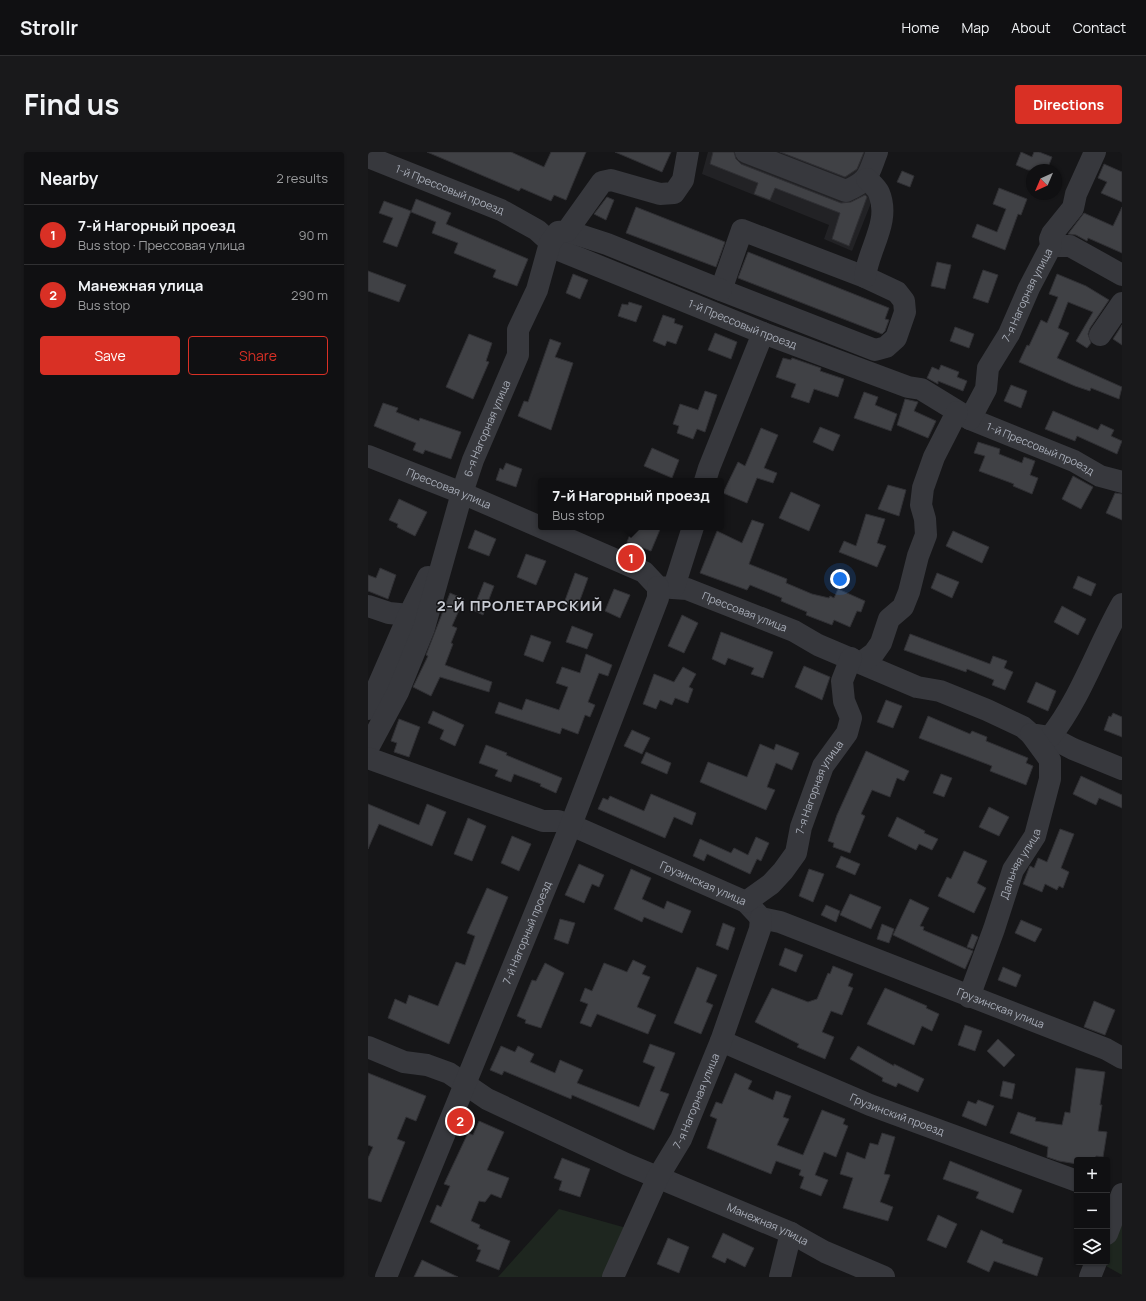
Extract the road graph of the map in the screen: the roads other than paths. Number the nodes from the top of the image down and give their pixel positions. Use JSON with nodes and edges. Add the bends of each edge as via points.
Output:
{"nodes":[{"id":1,"x":688,"y":152,"type":"edge"},
{"id":2,"x":746,"y":152,"type":"edge"},
{"id":3,"x":877,"y":152,"type":"edge"},
{"id":4,"x":1095,"y":152,"type":"edge"},
{"id":5,"x":370,"y":161,"type":"edge"},
{"id":6,"x":867,"y":179,"type":"junction"},
{"id":7,"x":567,"y":231,"type":"junction"},
{"id":8,"x":550,"y":243,"type":"junction"},
{"id":9,"x":1051,"y":246,"type":"junction"},
{"id":10,"x":1122,"y":275,"type":"edge"},
{"id":11,"x":865,"y":278,"type":"junction"},
{"id":12,"x":721,"y":290,"type":"junction"},
{"id":13,"x":1122,"y":303,"type":"edge"},
{"id":14,"x":764,"y":333,"type":"junction"},
{"id":15,"x":1100,"y":335,"type":"dead end"},
{"id":16,"x":875,"y":350,"type":"junction"},
{"id":17,"x":921,"y":389,"type":"junction"},
{"id":18,"x":963,"y":416,"type":"junction"},
{"id":19,"x":368,"y":456,"type":"edge"},
{"id":20,"x":706,"y":478,"type":"edge"},
{"id":21,"x":1122,"y":482,"type":"edge"},
{"id":22,"x":462,"y":493,"type":"junction"},
{"id":23,"x":538,"y":526,"type":"edge"},
{"id":24,"x":547,"y":530,"type":"edge"},
{"id":25,"x":692,"y":530,"type":"edge"},
{"id":26,"x":443,"y":558,"type":"junction"},
{"id":27,"x":666,"y":587,"type":"junction"},
{"id":28,"x":1122,"y":604,"type":"edge"},
{"id":29,"x":368,"y":606,"type":"edge"},
{"id":30,"x":409,"y":615,"type":"junction"},
{"id":31,"x":857,"y":660,"type":"junction"},
{"id":32,"x":368,"y":709,"type":"edge"},
{"id":33,"x":1041,"y":736,"type":"junction"},
{"id":34,"x":368,"y":748,"type":"edge"},
{"id":35,"x":368,"y":758,"type":"edge"},
{"id":36,"x":1122,"y":769,"type":"edge"},
{"id":37,"x":571,"y":825,"type":"junction"},
{"id":38,"x":746,"y":902,"type":"junction"},
{"id":39,"x":761,"y":918,"type":"junction"},
{"id":40,"x":969,"y":997,"type":"junction"},
{"id":41,"x":721,"y":1041,"type":"junction"},
{"id":42,"x":368,"y":1047,"type":"edge"},
{"id":43,"x":1122,"y":1058,"type":"edge"},
{"id":44,"x":465,"y":1085,"type":"junction"},
{"id":45,"x":658,"y":1176,"type":"junction"},
{"id":46,"x":1074,"y":1179,"type":"edge"},
{"id":47,"x":1110,"y":1191,"type":"edge"},
{"id":48,"x":1122,"y":1194,"type":"edge"},
{"id":49,"x":1109,"y":1229,"type":"edge"},
{"id":50,"x":791,"y":1233,"type":"junction"},
{"id":51,"x":1095,"y":1265,"type":"edge"},
{"id":52,"x":386,"y":1277,"type":"edge"},
{"id":53,"x":612,"y":1277,"type":"edge"},
{"id":54,"x":780,"y":1277,"type":"edge"},
{"id":55,"x":884,"y":1277,"type":"edge"},
{"id":56,"x":1090,"y":1277,"type":"edge"}],
"edges":[{"from":1,"to":7,"type":"street","via":[[682,180],[674,193],[660,194],[611,180],[602,182]]},
{"from":2,"to":6,"type":"street","via":[[846,191]]},
{"from":3,"to":6,"type":"street"},
{"from":4,"to":9,"type":"street","name":"7-я Нагорная улица","via":[[1076,194],[1073,208],[1052,234]]},
{"from":5,"to":8,"type":"street","name":"1-й Прессовый проезд","via":[[501,210],[537,230]]},
{"from":6,"to":11,"type":"street","via":[[878,192],[884,212],[881,227],[866,264]]},
{"from":7,"to":8,"type":"street","via":[[558,232]]},
{"from":7,"to":12,"type":"street","via":[[607,244]]},
{"from":8,"to":14,"type":"street","name":"1-й Прессовый проезд","via":[[559,250]]},
{"from":8,"to":22,"type":"street","name":"6-я Нагорная улица","via":[[537,290],[518,330],[518,355],[473,460]]},
{"from":9,"to":10,"type":"street","via":[[1070,246]]},
{"from":9,"to":18,"type":"street","name":"7-я Нагорная улица","via":[[1008,334],[988,368],[986,389]]},
{"from":11,"to":12,"type":"street","via":[[742,230]]},
{"from":11,"to":16,"type":"street","via":[[897,292],[904,301],[905,312],[896,338],[886,347]]},
{"from":12,"to":16,"type":"street"},
{"from":13,"to":15,"type":"street"},
{"from":14,"to":17,"type":"street","name":"1-й Прессовый проезд","via":[[908,387]]},
{"from":14,"to":20,"type":"street"},
{"from":16,"to":17,"type":"street"},
{"from":17,"to":18,"type":"street","name":"1-й Прессовый проезд"},
{"from":18,"to":21,"type":"street","name":"1-й Прессовый проезд","via":[[1074,461],[1100,476]]},
{"from":18,"to":31,"type":"street","name":"7-я Нагорная улица","via":[[934,457],[923,488],[921,505],[926,535],[909,592],[902,606],[889,619],[881,643],[874,653]]},
{"from":19,"to":22,"type":"street","name":"Прессовая улица"},
{"from":22,"to":23,"type":"street","name":"Прессовая улица"},
{"from":22,"to":26,"type":"street","name":"6-я Нагорная улица"},
{"from":24,"to":27,"type":"street","name":"Прессовая улица","via":[[644,572]]},
{"from":25,"to":27,"type":"street","name":"7-й Нагорный проезд"},
{"from":26,"to":30,"type":"street","via":[[435,563]]},
{"from":26,"to":34,"type":"street","name":"6-я Нагорная улица","via":[[424,628],[398,692]]},
{"from":27,"to":31,"type":"street","name":"Прессовая улица","via":[[687,589],[794,631],[818,645]]},
{"from":27,"to":37,"type":"street","name":"7-й Нагорный проезд","via":[[658,598]]},
{"from":28,"to":33,"type":"street","via":[[1064,720]]},
{"from":29,"to":30,"type":"street","via":[[389,613]]},
{"from":30,"to":32,"type":"street"},
{"from":31,"to":33,"type":"street","name":"Прессовая улица","via":[[917,687],[940,692],[987,710]]},
{"from":31,"to":38,"type":"street","name":"7-я Нагорная улица","via":[[842,681],[844,701],[851,718],[847,733],[823,766],[800,827],[796,853],[771,884]]},
{"from":33,"to":36,"type":"street","name":"Прессовая улица"},
{"from":33,"to":40,"type":"street","name":"Дальняя улица","via":[[1050,760],[1050,778],[1035,836],[1013,870]]},
{"from":35,"to":37,"type":"street","name":"Грузинская улица","via":[[543,821],[558,821]]},
{"from":37,"to":38,"type":"street","name":"Грузинская улица"},
{"from":37,"to":44,"type":"street","name":"7-й Нагорный проезд"},
{"from":38,"to":39,"type":"street","name":"Грузинская улица"},
{"from":39,"to":40,"type":"street","name":"Грузинская улица","via":[[780,922]]},
{"from":39,"to":41,"type":"street","name":"7-я Нагорная улица","via":[[760,929]]},
{"from":40,"to":43,"type":"street","name":"Грузинская улица","via":[[1106,1049]]},
{"from":41,"to":45,"type":"street","name":"7-я Нагорная улица","via":[[681,1139]]},
{"from":41,"to":46,"type":"street","name":"Грузинский проезд","via":[[870,1105]]},
{"from":42,"to":44,"type":"street","name":"Манежная улица","via":[[404,1062],[427,1065],[449,1073]]},
{"from":44,"to":45,"type":"street","name":"Манежная улица","via":[[487,1099],[626,1164]]},
{"from":44,"to":52,"type":"street","name":"7-й Нагорный проезд"},
{"from":45,"to":50,"type":"street","name":"Манежная улица"},
{"from":45,"to":53,"type":"street","name":"7-я Нагорная улица"},
{"from":47,"to":48,"type":"street"},
{"from":48,"to":49,"type":"street"},
{"from":50,"to":54,"type":"street"},
{"from":50,"to":55,"type":"street","name":"Манежная улица","via":[[825,1252]]},
{"from":51,"to":56,"type":"street"}]}
